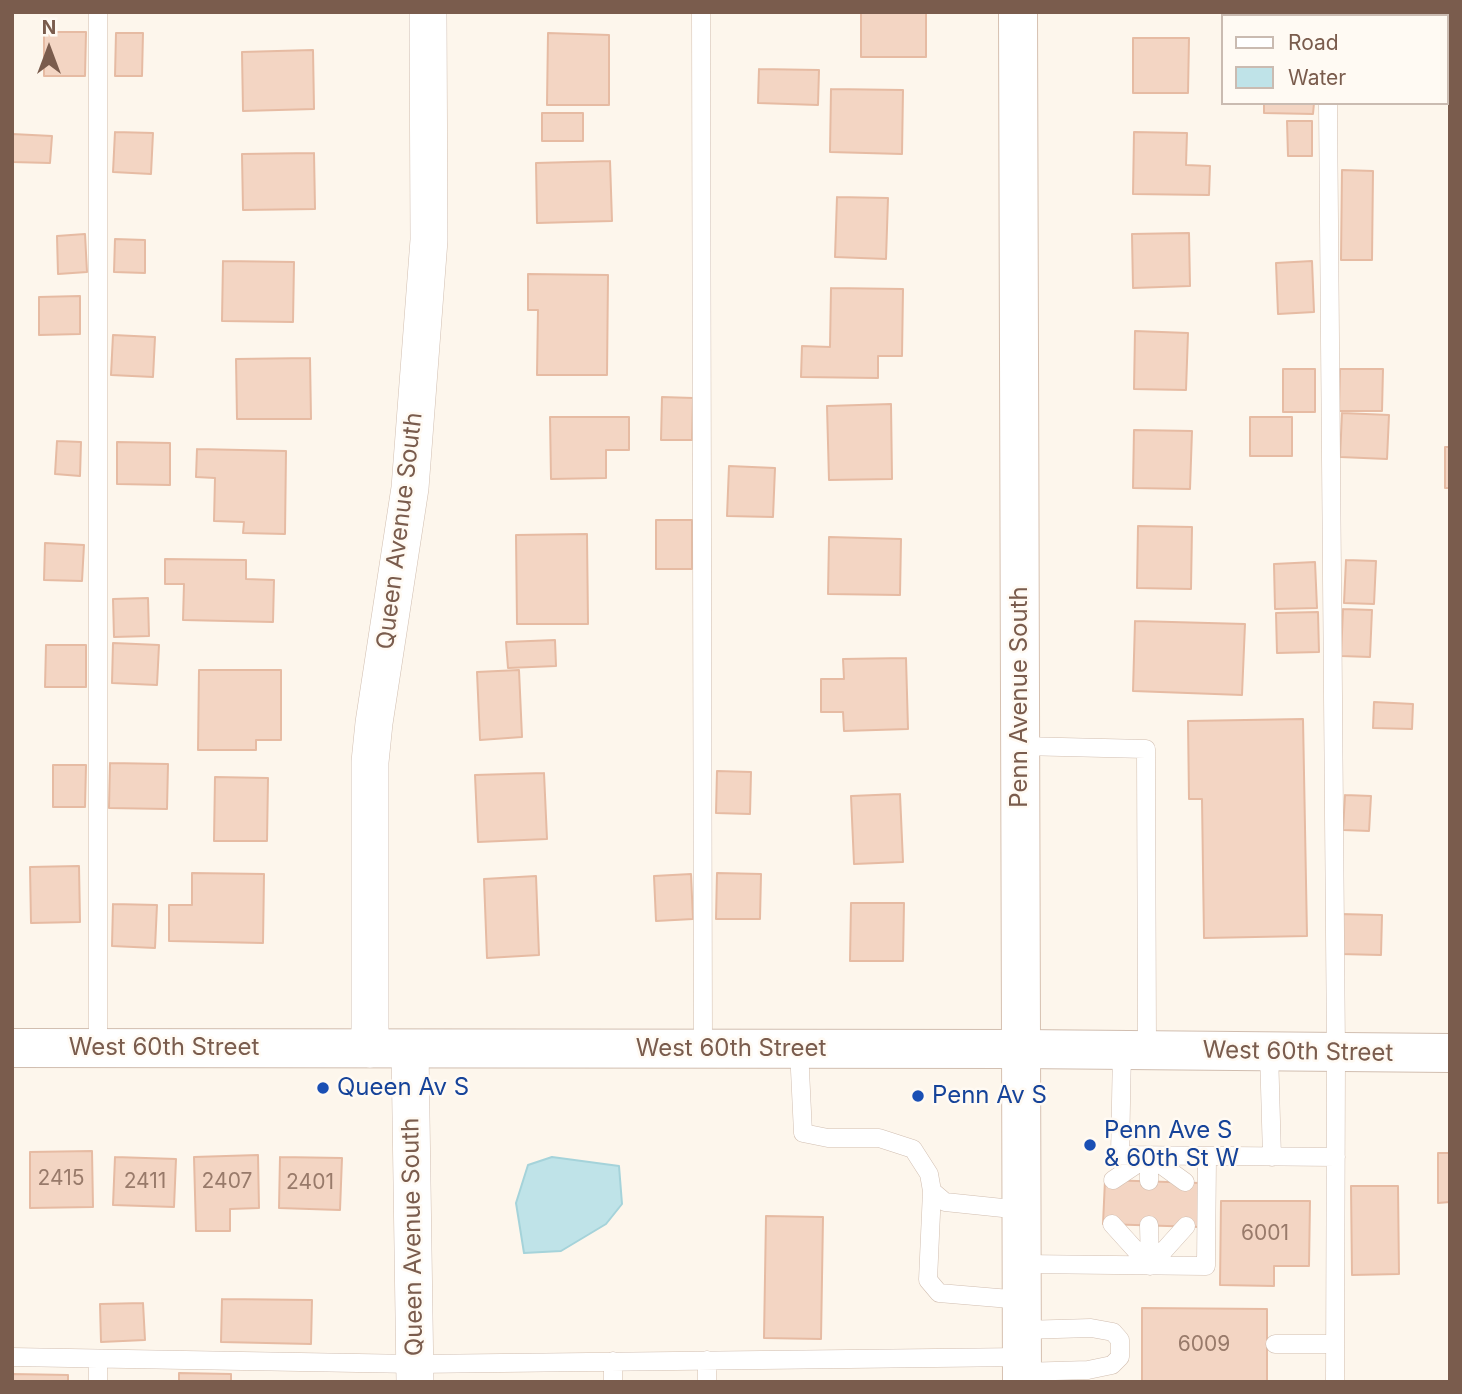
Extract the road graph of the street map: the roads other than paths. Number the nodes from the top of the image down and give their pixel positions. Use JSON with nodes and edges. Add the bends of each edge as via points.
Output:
{"nodes":[{"id":1,"x":98,"y":12,"type":"edge"},
{"id":2,"x":428,"y":12,"type":"edge"},
{"id":3,"x":701,"y":12,"type":"edge"},
{"id":4,"x":1018,"y":12,"type":"edge"},
{"id":5,"x":1328,"y":105,"type":"edge"},
{"id":6,"x":1020,"y":746,"type":"junction"},
{"id":7,"x":12,"y":1048,"type":"edge"},
{"id":8,"x":99,"y":1048,"type":"junction"},
{"id":9,"x":370,"y":1049,"type":"junction"},
{"id":10,"x":410,"y":1049,"type":"junction"},
{"id":11,"x":703,"y":1049,"type":"junction"},
{"id":12,"x":799,"y":1049,"type":"junction"},
{"id":13,"x":1021,"y":1049,"type":"junction"},
{"id":14,"x":1135,"y":1050,"type":"junction"},
{"id":15,"x":1269,"y":1052,"type":"junction"},
{"id":16,"x":1336,"y":1052,"type":"junction"},
{"id":17,"x":1450,"y":1053,"type":"edge"},
{"id":18,"x":1149,"y":1156,"type":"junction"},
{"id":19,"x":1207,"y":1157,"type":"junction"},
{"id":20,"x":1272,"y":1157,"type":"junction"},
{"id":21,"x":1336,"y":1157,"type":"junction"},
{"id":22,"x":1113,"y":1180,"type":"dead end"},
{"id":23,"x":1149,"y":1181,"type":"dead end"},
{"id":24,"x":1185,"y":1182,"type":"dead end"},
{"id":25,"x":932,"y":1191,"type":"junction"},
{"id":26,"x":1022,"y":1210,"type":"junction"},
{"id":27,"x":1112,"y":1224,"type":"dead end"},
{"id":28,"x":1149,"y":1225,"type":"dead end"},
{"id":29,"x":1186,"y":1226,"type":"dead end"},
{"id":30,"x":1150,"y":1266,"type":"junction"},
{"id":31,"x":1022,"y":1334,"type":"edge"},
{"id":32,"x":1275,"y":1345,"type":"dead end"},
{"id":33,"x":1335,"y":1345,"type":"junction"},
{"id":34,"x":12,"y":1357,"type":"edge"},
{"id":35,"x":97,"y":1359,"type":"junction"},
{"id":36,"x":707,"y":1360,"type":"junction"},
{"id":37,"x":613,"y":1362,"type":"junction"},
{"id":38,"x":415,"y":1373,"type":"edge"},
{"id":39,"x":98,"y":1382,"type":"edge"},
{"id":40,"x":613,"y":1382,"type":"edge"},
{"id":41,"x":707,"y":1382,"type":"edge"},
{"id":42,"x":1335,"y":1382,"type":"edge"}],
"edges":[{"from":1,"to":8,"type":"lane"},
{"from":2,"to":9,"type":"street","name":"Queen Avenue South","via":[[429,240],[410,488],[370,762]]},
{"from":3,"to":11,"type":"lane"},
{"from":4,"to":6,"type":"street","name":"Penn Avenue South"},
{"from":5,"to":16,"type":"lane"},
{"from":6,"to":13,"type":"street","name":"Penn Avenue South"},
{"from":6,"to":14,"type":"lane","via":[[1146,749]]},
{"from":7,"to":8,"type":"street","name":"West 60th Street"},
{"from":8,"to":9,"type":"street","name":"West 60th Street"},
{"from":9,"to":10,"type":"street","name":"West 60th Street"},
{"from":10,"to":11,"type":"street","name":"West 60th Street"},
{"from":10,"to":38,"type":"street","name":"Queen Avenue South"},
{"from":11,"to":12,"type":"street","name":"West 60th Street"},
{"from":12,"to":13,"type":"street","name":"West 60th Street"},
{"from":12,"to":25,"type":"lane","via":[[803,1133],[879,1138],[913,1149],[929,1174]]},
{"from":13,"to":14,"type":"street","name":"West 60th Street"},
{"from":13,"to":26,"type":"street","name":"Penn Avenue South"},
{"from":14,"to":15,"type":"street","name":"West 60th Street"},
{"from":14,"to":18,"type":"lane","via":[[1121,1155]]},
{"from":15,"to":16,"type":"street","name":"West 60th Street"},
{"from":15,"to":20,"type":"lane"},
{"from":16,"to":17,"type":"street","name":"West 60th Street"},
{"from":16,"to":21,"type":"lane"},
{"from":18,"to":19,"type":"lane"},
{"from":18,"to":22,"type":"lane"},
{"from":18,"to":23,"type":"lane"},
{"from":18,"to":24,"type":"lane"},
{"from":19,"to":20,"type":"lane"},
{"from":19,"to":30,"type":"lane","via":[[1206,1266]]},
{"from":20,"to":21,"type":"lane"},
{"from":21,"to":33,"type":"lane"},
{"from":25,"to":26,"type":"lane","via":[[944,1202]]},
{"from":25,"to":31,"type":"lane","via":[[928,1280],[939,1293]]},
{"from":26,"to":31,"type":"street","name":"Penn Avenue South"},
{"from":27,"to":30,"type":"lane"},
{"from":28,"to":30,"type":"lane"},
{"from":29,"to":30,"type":"lane"},
{"from":30,"to":31,"type":"lane"},
{"from":31,"to":31,"type":"lane","via":[[1088,1370],[1112,1365],[1120,1357],[1119,1340],[1113,1332],[1091,1328]]},
{"from":31,"to":36,"type":"lane"},
{"from":32,"to":33,"type":"lane"},
{"from":33,"to":42,"type":"lane"},
{"from":34,"to":35,"type":"lane"},
{"from":35,"to":38,"type":"lane"},
{"from":35,"to":39,"type":"lane"},
{"from":36,"to":37,"type":"lane"},
{"from":36,"to":41,"type":"lane"},
{"from":37,"to":38,"type":"lane"},
{"from":37,"to":40,"type":"lane"}]}
